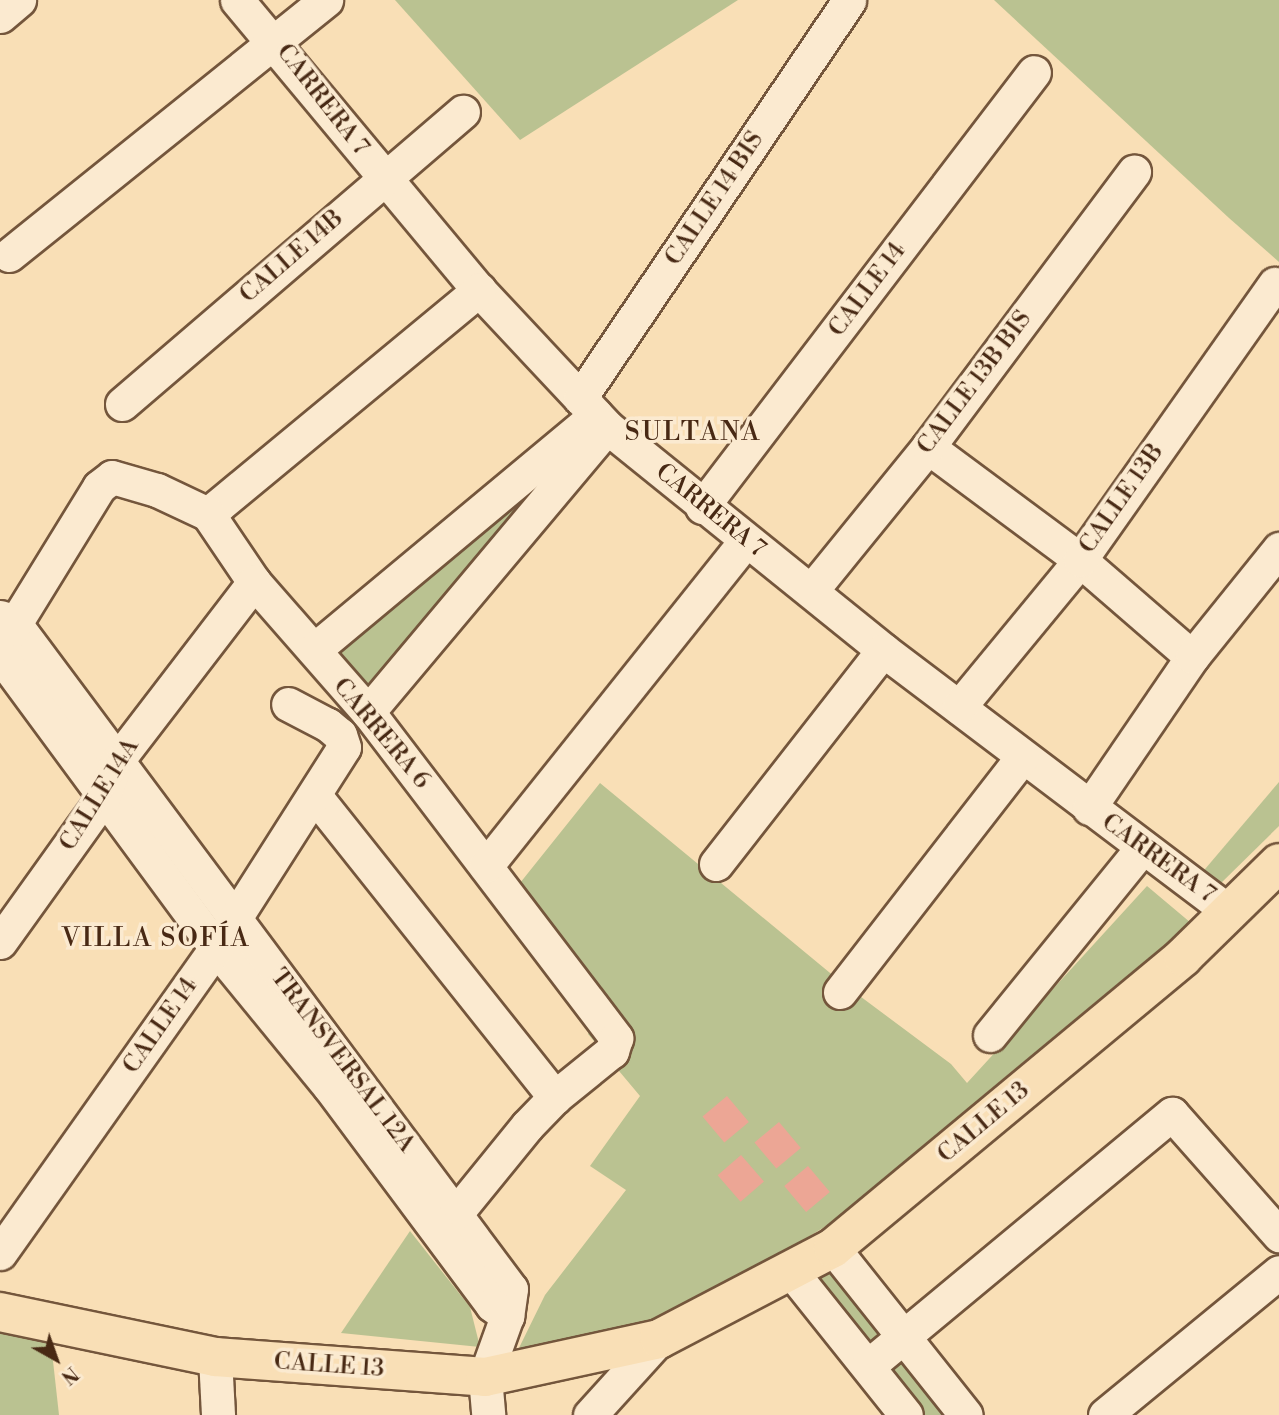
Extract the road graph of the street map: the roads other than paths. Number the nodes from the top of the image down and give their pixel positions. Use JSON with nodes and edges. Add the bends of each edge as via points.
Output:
{"nodes":[{"id":1,"x":19,"y":0,"type":"edge"},
{"id":2,"x":237,"y":0,"type":"edge"},
{"id":3,"x":326,"y":0,"type":"edge"},
{"id":4,"x":849,"y":0,"type":"edge"},
{"id":5,"x":0,"y":16,"type":"edge"},
{"id":6,"x":274,"y":40,"type":"junction"},
{"id":7,"x":1034,"y":72,"type":"dead end"},
{"id":8,"x":463,"y":112,"type":"dead end"},
{"id":9,"x":1134,"y":172,"type":"dead end"},
{"id":10,"x":384,"y":178,"type":"junction"},
{"id":11,"x":9,"y":255,"type":"dead end"},
{"id":12,"x":1275,"y":284,"type":"dead end"},
{"id":13,"x":479,"y":290,"type":"junction"},
{"id":14,"x":122,"y":404,"type":"dead end"},
{"id":15,"x":595,"y":413,"type":"junction"},
{"id":16,"x":928,"y":447,"type":"junction"},
{"id":17,"x":702,"y":507,"type":"junction"},
{"id":18,"x":208,"y":514,"type":"junction"},
{"id":19,"x":745,"y":541,"type":"junction"},
{"id":20,"x":1279,"y":549,"type":"edge"},
{"id":21,"x":1080,"y":560,"type":"junction"},
{"id":22,"x":254,"y":582,"type":"junction"},
{"id":23,"x":811,"y":591,"type":"junction"},
{"id":24,"x":4,"y":629,"type":"edge"},
{"id":25,"x":883,"y":650,"type":"junction"},
{"id":26,"x":0,"y":655,"type":"edge"},
{"id":27,"x":1192,"y":657,"type":"junction"},
{"id":28,"x":321,"y":660,"type":"junction"},
{"id":29,"x":959,"y":706,"type":"junction"},
{"id":30,"x":368,"y":712,"type":"junction"},
{"id":31,"x":1022,"y":757,"type":"junction"},
{"id":32,"x":116,"y":762,"type":"junction"},
{"id":33,"x":316,"y":797,"type":"junction"},
{"id":34,"x":103,"y":798,"type":"junction"},
{"id":35,"x":1089,"y":808,"type":"junction"},
{"id":36,"x":1143,"y":847,"type":"junction"},
{"id":37,"x":1279,"y":863,"type":"edge"},
{"id":38,"x":716,"y":864,"type":"dead end"},
{"id":39,"x":486,"y":866,"type":"junction"},
{"id":40,"x":1230,"y":912,"type":"junction"},
{"id":41,"x":233,"y":916,"type":"junction"},
{"id":42,"x":0,"y":942,"type":"edge"},
{"id":43,"x":216,"y":948,"type":"junction"},
{"id":44,"x":840,"y":992,"type":"dead end"},
{"id":45,"x":990,"y":1035,"type":"dead end"},
{"id":46,"x":555,"y":1097,"type":"junction"},
{"id":47,"x":457,"y":1212,"type":"junction"},
{"id":48,"x":1279,"y":1235,"type":"edge"},
{"id":49,"x":833,"y":1248,"type":"junction"},
{"id":50,"x":0,"y":1253,"type":"edge"},
{"id":51,"x":791,"y":1271,"type":"junction"},
{"id":52,"x":1279,"y":1272,"type":"edge"},
{"id":53,"x":0,"y":1312,"type":"edge"},
{"id":54,"x":507,"y":1316,"type":"junction"},
{"id":55,"x":904,"y":1334,"type":"junction"},
{"id":56,"x":659,"y":1339,"type":"junction"},
{"id":57,"x":215,"y":1357,"type":"junction"},
{"id":58,"x":868,"y":1366,"type":"junction"},
{"id":59,"x":485,"y":1377,"type":"junction"},
{"id":60,"x":218,"y":1415,"type":"edge"},
{"id":61,"x":488,"y":1415,"type":"edge"},
{"id":62,"x":590,"y":1415,"type":"edge"},
{"id":63,"x":906,"y":1415,"type":"edge"},
{"id":64,"x":967,"y":1415,"type":"edge"},
{"id":65,"x":1105,"y":1415,"type":"edge"}],
"edges":[{"from":1,"to":5,"type":"street"},
{"from":2,"to":6,"type":"street","name":"CARRERA 7"},
{"from":3,"to":6,"type":"street"},
{"from":4,"to":15,"type":"street","name":"CALLE 14 BIS"},
{"from":6,"to":10,"type":"street","name":"CARRERA 7"},
{"from":6,"to":11,"type":"street"},
{"from":7,"to":17,"type":"street","name":"CALLE 14"},
{"from":8,"to":10,"type":"street","name":"CALLE 14B"},
{"from":9,"to":16,"type":"street","name":"CALLE 13B BIS"},
{"from":10,"to":13,"type":"street","name":"CARRERA 7"},
{"from":10,"to":14,"type":"street","name":"CALLE 14B"},
{"from":12,"to":21,"type":"street","name":"CALLE 13B"},
{"from":13,"to":15,"type":"street","name":"CARRERA 7"},
{"from":13,"to":18,"type":"street"},
{"from":15,"to":17,"type":"street","name":"CARRERA 7"},
{"from":15,"to":28,"type":"street"},
{"from":15,"to":30,"type":"street","name":"CALLE 14 BIS"},
{"from":16,"to":21,"type":"street"},
{"from":16,"to":23,"type":"street","name":"CALLE 13B BIS"},
{"from":17,"to":19,"type":"street","name":"CARRERA 7"},
{"from":18,"to":22,"type":"street","name":"CARRERA 6"},
{"from":18,"to":24,"type":"street","via":[[157,490],[112,477],[99,487]]},
{"from":19,"to":23,"type":"street","name":"CARRERA 7"},
{"from":19,"to":39,"type":"street"},
{"from":20,"to":27,"type":"street"},
{"from":21,"to":27,"type":"street"},
{"from":21,"to":29,"type":"street","name":"CALLE 13B"},
{"from":22,"to":28,"type":"street","name":"CARRERA 6"},
{"from":22,"to":32,"type":"street","name":"CALLE 14A"},
{"from":23,"to":25,"type":"street","name":"CARRERA 7"},
{"from":24,"to":32,"type":"street","name":"TRANSVERSAL 12A"},
{"from":25,"to":29,"type":"street","name":"CARRERA 7"},
{"from":25,"to":38,"type":"street"},
{"from":26,"to":34,"type":"street","name":"TRANSVERSAL 12A"},
{"from":27,"to":35,"type":"street"},
{"from":28,"to":30,"type":"street","name":"CARRERA 6"},
{"from":28,"to":33,"type":"street","name":"CALLE 14","via":[[305,713],[341,736],[344,747]]},
{"from":29,"to":31,"type":"street","name":"CARRERA 7"},
{"from":30,"to":39,"type":"street","name":"CARRERA 6"},
{"from":31,"to":35,"type":"street","name":"CARRERA 7"},
{"from":31,"to":44,"type":"street"},
{"from":32,"to":34,"type":"street","name":"CALLE 14A"},
{"from":32,"to":41,"type":"street","name":"TRANSVERSAL 12A"},
{"from":33,"to":41,"type":"street","name":"CALLE 14"},
{"from":33,"to":46,"type":"street"},
{"from":34,"to":42,"type":"street","name":"CALLE 14A"},
{"from":34,"to":43,"type":"street","name":"TRANSVERSAL 12A"},
{"from":35,"to":36,"type":"street","name":"CARRERA 7"},
{"from":36,"to":40,"type":"street","name":"CARRERA 7"},
{"from":36,"to":45,"type":"street"},
{"from":37,"to":40,"type":"main road","name":"CALLE 13"},
{"from":39,"to":46,"type":"street","name":"CARRERA 6","via":[[616,1038],[612,1051]]},
{"from":40,"to":49,"type":"main road","name":"CALLE 13","via":[[1183,957]]},
{"from":41,"to":43,"type":"street","name":"CALLE 14"},
{"from":41,"to":47,"type":"street","name":"TRANSVERSAL 12A"},
{"from":43,"to":50,"type":"street","name":"CALLE 14"},
{"from":43,"to":54,"type":"street","name":"TRANSVERSAL 12A","via":[[329,1086],[492,1305]]},
{"from":46,"to":47,"type":"street"},
{"from":47,"to":54,"type":"street","name":"TRANSVERSAL 12A","via":[[511,1289]]},
{"from":48,"to":55,"type":"street","via":[[1172,1114]]},
{"from":49,"to":51,"type":"main road","name":"CALLE 13"},
{"from":49,"to":55,"type":"street"},
{"from":51,"to":56,"type":"main road","name":"CALLE 13"},
{"from":51,"to":58,"type":"street"},
{"from":52,"to":65,"type":"street"},
{"from":53,"to":57,"type":"main road","name":"CALLE 13"},
{"from":54,"to":59,"type":"street","name":"TRANSVERSAL 12A"},
{"from":55,"to":58,"type":"street"},
{"from":55,"to":64,"type":"street"},
{"from":56,"to":59,"type":"main road","name":"CALLE 13"},
{"from":56,"to":62,"type":"street","name":"CALLE 13"},
{"from":57,"to":59,"type":"main road","name":"CALLE 13"},
{"from":57,"to":60,"type":"street"},
{"from":58,"to":63,"type":"street"},
{"from":59,"to":61,"type":"street"}]}
